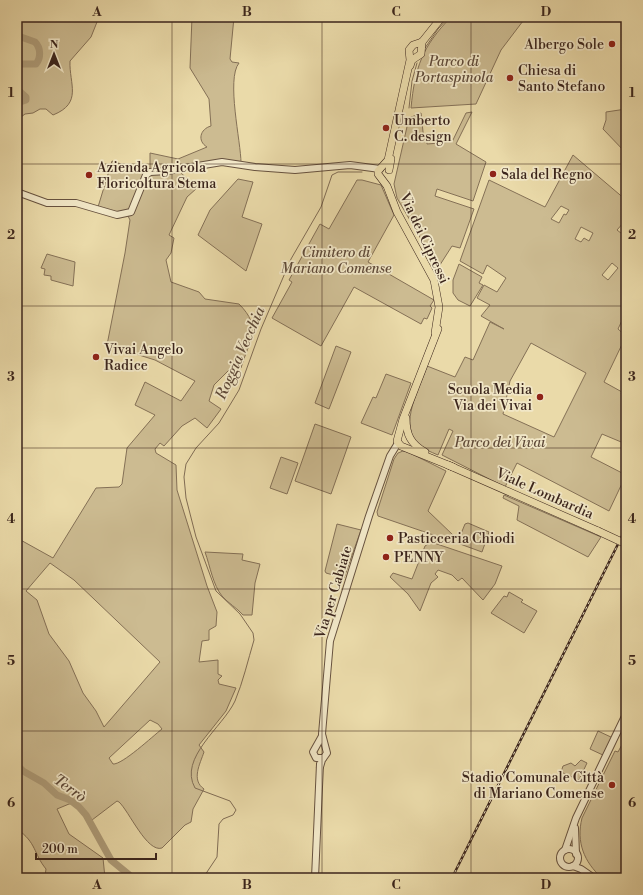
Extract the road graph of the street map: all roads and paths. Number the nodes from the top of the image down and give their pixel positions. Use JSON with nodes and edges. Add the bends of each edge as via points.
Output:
{"nodes":[{"id":1,"x":442,"y":17,"type":"edge"},
{"id":2,"x":420,"y":45,"type":"junction"},
{"id":3,"x":412,"y":56,"type":"junction"},
{"id":4,"x":383,"y":173,"type":"junction"},
{"id":5,"x":17,"y":192,"type":"edge"},
{"id":6,"x":435,"y":333,"type":"junction"},
{"id":7,"x":406,"y":413,"type":"junction"},
{"id":8,"x":409,"y":438,"type":"junction"},
{"id":9,"x":400,"y":442,"type":"junction"},
{"id":10,"x":453,"y":467,"type":"junction"},
{"id":11,"x":626,"y":544,"type":"edge"},
{"id":12,"x":626,"y":714,"type":"edge"},
{"id":13,"x":626,"y":722,"type":"edge"},
{"id":14,"x":321,"y":746,"type":"junction"},
{"id":15,"x":321,"y":758,"type":"junction"},
{"id":16,"x":605,"y":761,"type":"junction"},
{"id":17,"x":576,"y":818,"type":"junction"},
{"id":18,"x":565,"y":850,"type":"junction"},
{"id":19,"x":577,"y":855,"type":"junction"},
{"id":20,"x":573,"y":866,"type":"junction"},
{"id":21,"x":587,"y":873,"type":"junction"},
{"id":22,"x":315,"y":878,"type":"edge"},
{"id":23,"x":594,"y":878,"type":"edge"}],
"edges":[{"from":1,"to":2,"type":"main road"},
{"from":2,"to":3,"type":"main road","via":[[410,48]]},
{"from":2,"to":3,"type":"main road","via":[[421,55]]},
{"from":3,"to":4,"type":"main road"},
{"from":4,"to":5,"type":"street","via":[[350,165],[295,170],[222,162],[150,172],[146,175],[130,212],[117,215],[76,203],[48,203]]},
{"from":4,"to":6,"type":"main road","name":"Via dei Cipressi","via":[[397,212],[434,280],[439,307]]},
{"from":4,"to":6,"type":"main road","name":"Via dei Cipressi","via":[[397,208],[438,284],[441,310]]},
{"from":6,"to":7,"type":"main road","name":"Via dei Cipressi"},
{"from":7,"to":8,"type":"main road","name":"Via dei Cipressi","via":[[406,431]]},
{"from":7,"to":9,"type":"main road","name":"Via dei Cipressi"},
{"from":8,"to":9,"type":"main road","via":[[409,444]]},
{"from":8,"to":9,"type":"main road","via":[[404,434]]},
{"from":8,"to":10,"type":"main road","name":"Viale Lombardia","via":[[420,449]]},
{"from":9,"to":10,"type":"main road","name":"Viale Lombardia"},
{"from":9,"to":14,"type":"street","name":"Via per Cabiate","via":[[389,461],[330,639]]},
{"from":10,"to":11,"type":"main road","name":"Viale Lombardia","bridge":true},
{"from":12,"to":16,"type":"street"},
{"from":13,"to":16,"type":"street"},
{"from":14,"to":15,"type":"street","via":[[327,752]]},
{"from":14,"to":15,"type":"street","via":[[313,752],[314,756]]},
{"from":15,"to":22,"type":"street"},
{"from":16,"to":17,"type":"street"},
{"from":17,"to":18,"type":"street"},
{"from":17,"to":19,"type":"street"},
{"from":18,"to":19,"type":"street","via":[[571,850]]},
{"from":18,"to":20,"type":"street","via":[[561,854],[560,862],[565,866]]},
{"from":19,"to":20,"type":"street","via":[[577,861]]},
{"from":19,"to":21,"type":"street"},
{"from":20,"to":21,"type":"street"},
{"from":21,"to":23,"type":"street"}]}
